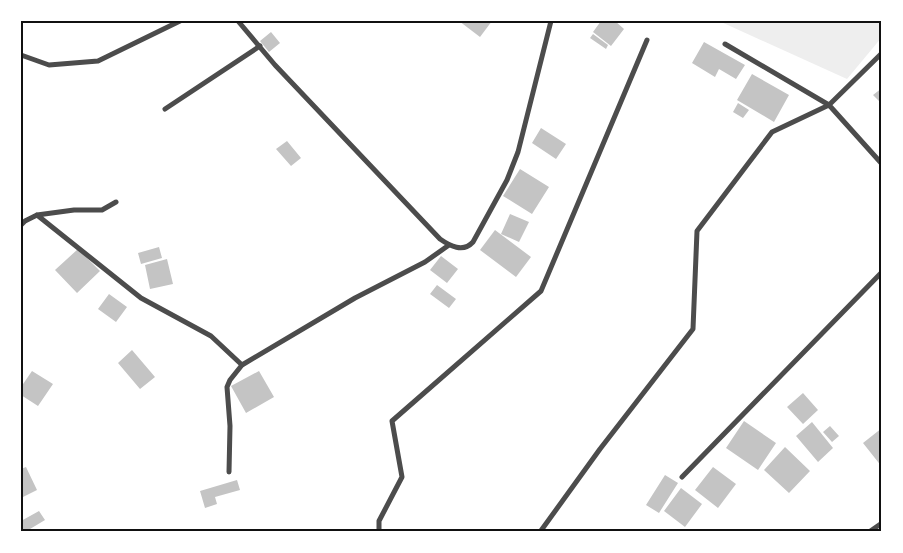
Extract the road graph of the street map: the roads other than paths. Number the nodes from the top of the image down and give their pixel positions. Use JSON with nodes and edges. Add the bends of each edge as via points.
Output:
{"nodes":[{"id":1,"x":180,"y":21,"type":"edge"},
{"id":2,"x":238,"y":21,"type":"edge"},
{"id":3,"x":551,"y":21,"type":"edge"},
{"id":4,"x":647,"y":40,"type":"dead end"},
{"id":5,"x":725,"y":44,"type":"dead end"},
{"id":6,"x":260,"y":46,"type":"junction"},
{"id":7,"x":882,"y":53,"type":"edge"},
{"id":8,"x":21,"y":54,"type":"edge"},
{"id":9,"x":828,"y":105,"type":"junction"},
{"id":10,"x":166,"y":109,"type":"dead end"},
{"id":11,"x":882,"y":164,"type":"edge"},
{"id":12,"x":116,"y":202,"type":"dead end"},
{"id":13,"x":37,"y":215,"type":"junction"},
{"id":14,"x":21,"y":225,"type":"edge"},
{"id":15,"x":449,"y":245,"type":"junction"},
{"id":16,"x":882,"y":272,"type":"edge"},
{"id":17,"x":242,"y":365,"type":"junction"},
{"id":18,"x":229,"y":472,"type":"dead end"},
{"id":19,"x":682,"y":477,"type":"dead end"},
{"id":20,"x":882,"y":523,"type":"edge"},
{"id":21,"x":379,"y":532,"type":"edge"},
{"id":22,"x":540,"y":532,"type":"edge"},
{"id":23,"x":869,"y":532,"type":"edge"}],
"edges":[{"from":1,"to":8,"type":"street","via":[[98,61],[49,65]]},
{"from":2,"to":6,"type":"street"},
{"from":3,"to":15,"type":"street","via":[[518,152],[507,180],[472,243],[462,248]]},
{"from":4,"to":21,"type":"street","via":[[541,292],[392,421],[402,477],[379,521]]},
{"from":5,"to":9,"type":"street"},
{"from":6,"to":10,"type":"street"},
{"from":6,"to":15,"type":"street"},
{"from":7,"to":9,"type":"street"},
{"from":9,"to":11,"type":"street"},
{"from":9,"to":22,"type":"street","via":[[772,132],[697,231],[693,329]]},
{"from":12,"to":13,"type":"street","via":[[102,210]]},
{"from":13,"to":14,"type":"street"},
{"from":13,"to":17,"type":"street","via":[[142,298],[211,336]]},
{"from":15,"to":17,"type":"street","via":[[425,262],[355,298]]},
{"from":16,"to":19,"type":"street"},
{"from":17,"to":18,"type":"street","via":[[227,387]]},
{"from":20,"to":23,"type":"street"}]}
